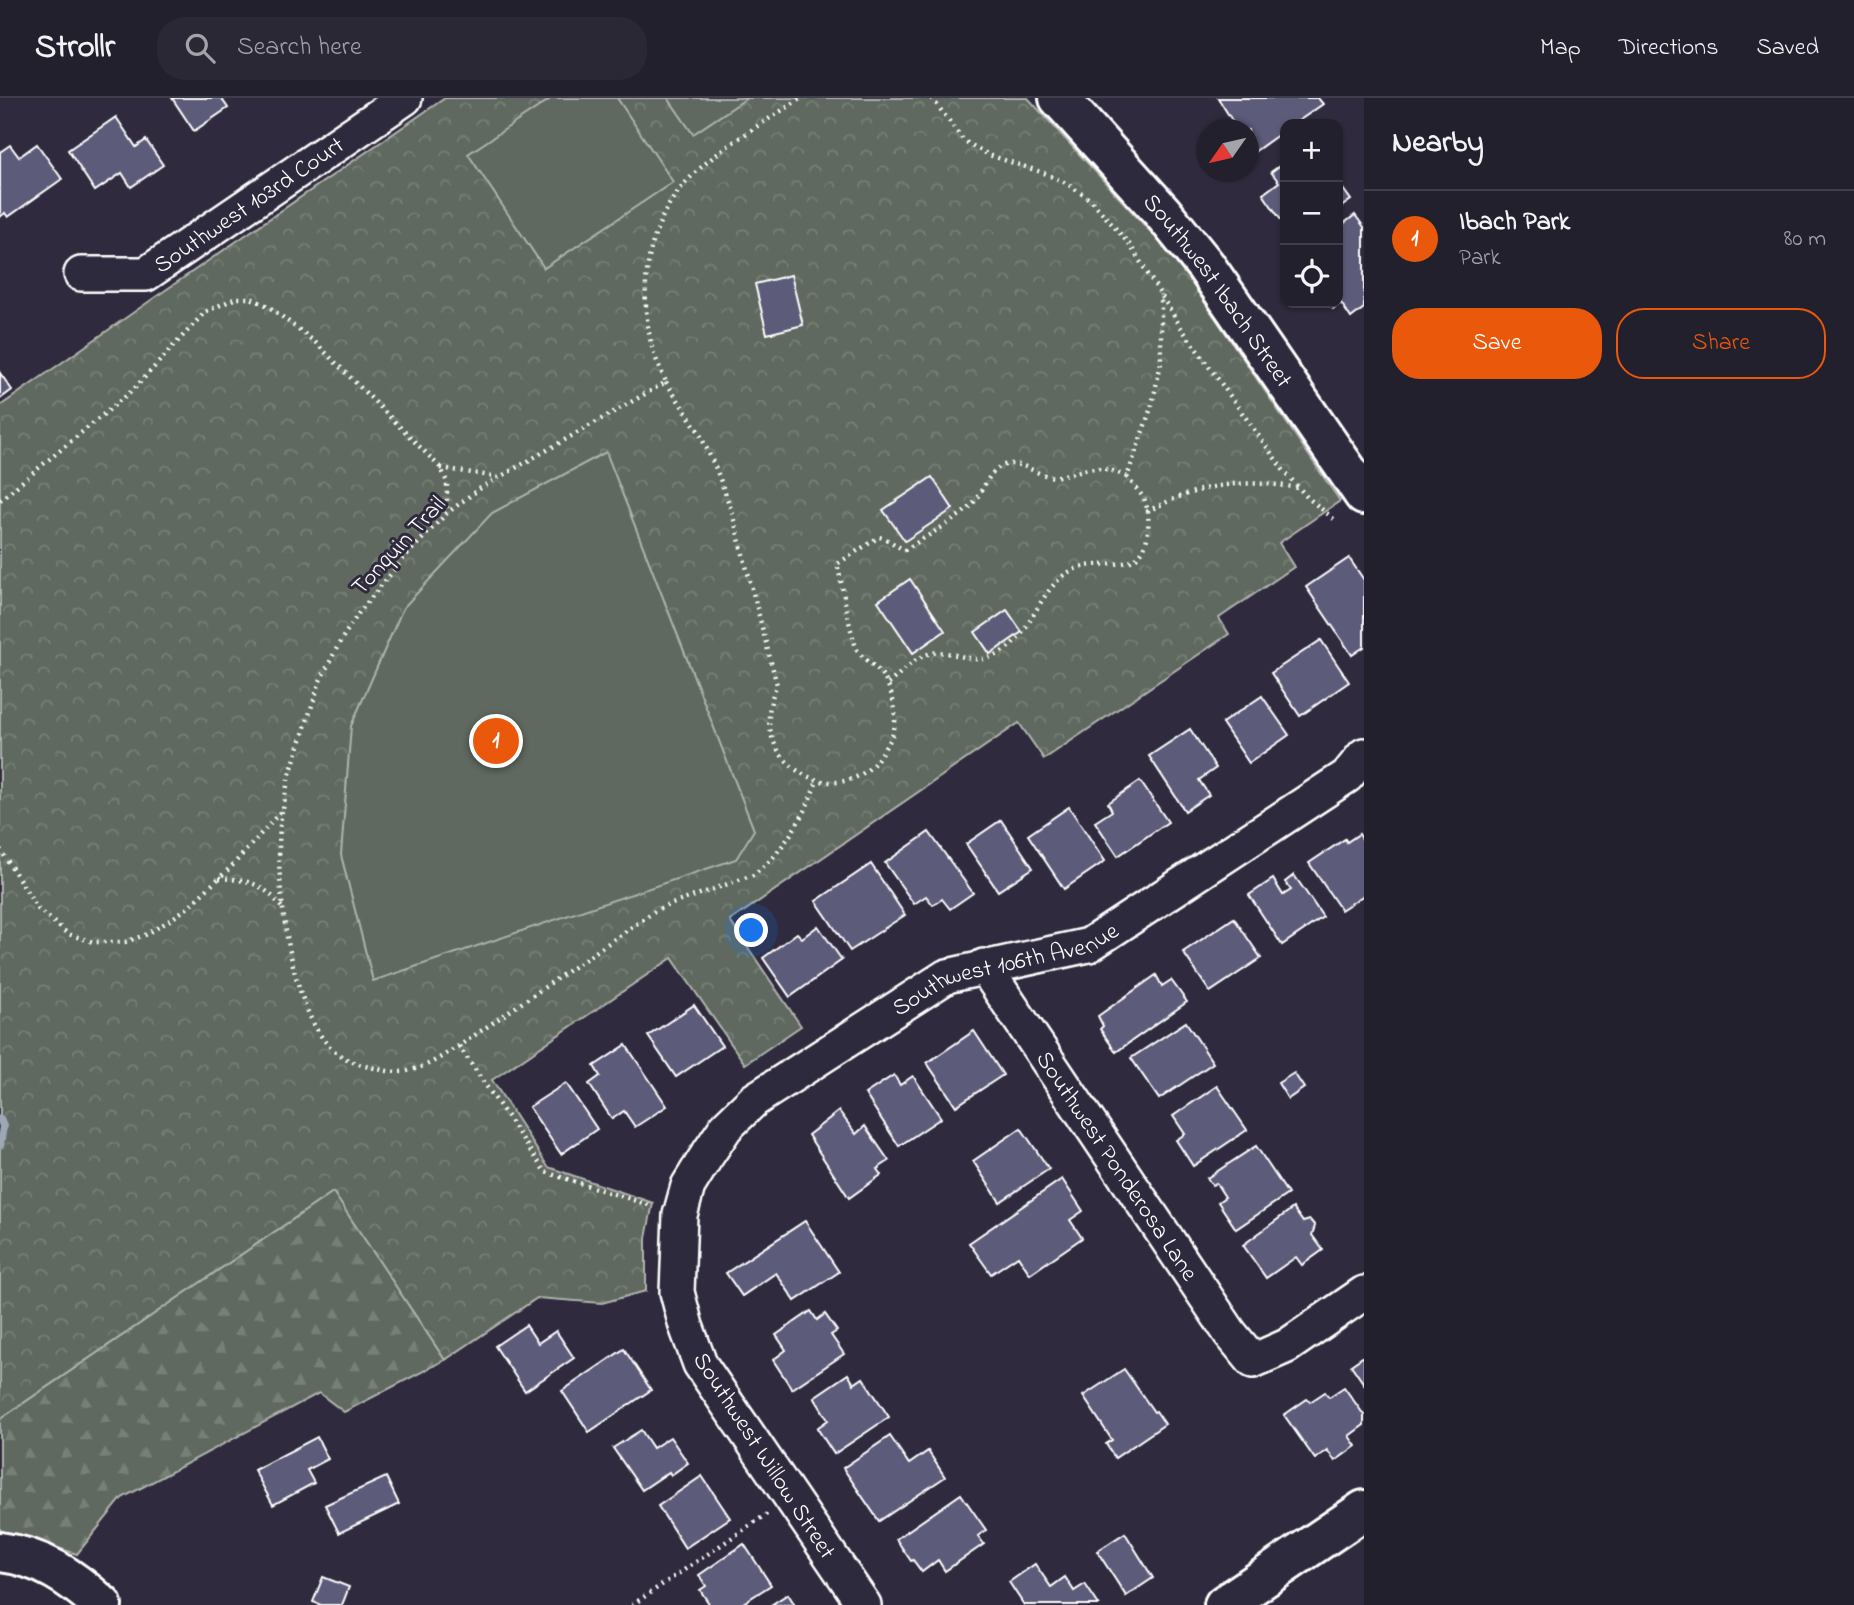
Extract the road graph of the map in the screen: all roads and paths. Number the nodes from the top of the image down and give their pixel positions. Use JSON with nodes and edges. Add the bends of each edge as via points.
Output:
{"nodes":[{"id":1,"x":405,"y":98,"type":"edge"},
{"id":2,"x":801,"y":98,"type":"edge"},
{"id":3,"x":932,"y":98,"type":"edge"},
{"id":4,"x":1059,"y":98,"type":"edge"},
{"id":5,"x":81,"y":274,"type":"dead end"},
{"id":6,"x":1161,"y":295,"type":"junction"},
{"id":7,"x":666,"y":382,"type":"junction"},
{"id":8,"x":441,"y":468,"type":"junction"},
{"id":9,"x":1127,"y":477,"type":"junction"},
{"id":10,"x":498,"y":478,"type":"junction"},
{"id":11,"x":1300,"y":488,"type":"junction"},
{"id":12,"x":1364,"y":495,"type":"edge"},
{"id":13,"x":0,"y":500,"type":"edge"},
{"id":14,"x":1148,"y":511,"type":"junction"},
{"id":15,"x":447,"y":513,"type":"junction"},
{"id":16,"x":1335,"y":520,"type":"dead end"},
{"id":17,"x":888,"y":684,"type":"junction"},
{"id":18,"x":1364,"y":755,"type":"edge"},
{"id":19,"x":817,"y":781,"type":"junction"},
{"id":20,"x":283,"y":809,"type":"junction"},
{"id":21,"x":0,"y":849,"type":"edge"},
{"id":22,"x":219,"y":878,"type":"junction"},
{"id":23,"x":282,"y":908,"type":"junction"},
{"id":24,"x":984,"y":966,"type":"junction"},
{"id":25,"x":459,"y":1046,"type":"junction"},
{"id":26,"x":680,"y":1214,"type":"junction"},
{"id":27,"x":1364,"y":1293,"type":"edge"},
{"id":28,"x":791,"y":1498,"type":"junction"},
{"id":29,"x":1364,"y":1510,"type":"edge"},
{"id":30,"x":18,"y":1555,"type":"edge"},
{"id":31,"x":102,"y":1605,"type":"edge"},
{"id":32,"x":632,"y":1605,"type":"edge"},
{"id":33,"x":864,"y":1605,"type":"edge"},
{"id":34,"x":1224,"y":1605,"type":"edge"}],
"edges":[{"from":1,"to":5,"type":"street","name":"Southwest 103rd Court","via":[[146,274]]},
{"from":2,"to":7,"type":"path","via":[[699,169],[669,203],[654,237],[645,304],[652,349]]},
{"from":3,"to":6,"type":"path","via":[[964,141],[1066,183],[1091,200],[1130,245]]},
{"from":4,"to":12,"type":"street","name":"Southwest Ibach Street","via":[[1205,265]]},
{"from":6,"to":9,"type":"path","via":[[1161,363]]},
{"from":6,"to":11,"type":"path","via":[[1254,432]]},
{"from":7,"to":10,"type":"path","name":"Tonquin Trail"},
{"from":7,"to":19,"type":"path","via":[[699,432],[732,512],[777,685],[769,712],[772,740],[789,764]]},
{"from":8,"to":10,"type":"path"},
{"from":8,"to":13,"type":"path","via":[[314,342],[268,306],[251,298],[236,298],[205,312],[133,390]]},
{"from":8,"to":15,"type":"path","via":[[447,482]]},
{"from":9,"to":14,"type":"path"},
{"from":9,"to":17,"type":"path","via":[[1096,467],[1057,477],[1016,464],[1002,466],[970,507],[905,550],[879,537],[837,564],[857,650]]},
{"from":10,"to":15,"type":"path","name":"Tonquin Trail"},
{"from":11,"to":14,"type":"path","via":[[1226,485],[1179,495]]},
{"from":11,"to":16,"type":"path"},
{"from":14,"to":17,"type":"path","via":[[1144,548],[1132,562],[1076,568],[1063,576],[1047,591],[1026,630],[995,655],[977,660],[933,653],[922,656]]},
{"from":15,"to":20,"type":"path","name":"Tonquin Trail","via":[[380,585],[341,640],[320,681]]},
{"from":17,"to":19,"type":"path","via":[[893,734],[878,758],[853,777]]},
{"from":18,"to":24,"type":"street","name":"Southwest 106th Avenue","via":[[1347,776],[1089,945]]},
{"from":19,"to":25,"type":"path","via":[[806,811],[789,837],[753,875],[658,909]]},
{"from":20,"to":22,"type":"path","name":"Tonquin Trail"},
{"from":20,"to":23,"type":"path","via":[[279,847]]},
{"from":21,"to":22,"type":"path","name":"Tonquin Trail","via":[[52,923],[93,942],[125,942],[145,936],[187,908]]},
{"from":22,"to":23,"type":"path","via":[[257,884]]},
{"from":23,"to":25,"type":"path","via":[[311,1018],[323,1040],[342,1058],[390,1072],[410,1071]]},
{"from":24,"to":26,"type":"street","name":"Southwest 106th Avenue","via":[[947,976],[754,1100],[726,1127],[704,1160],[688,1185]]},
{"from":24,"to":27,"type":"street","name":"Southwest Ponderosa Lane","via":[[1253,1361],[1287,1346]]},
{"from":25,"to":26,"type":"path","via":[[545,1172]]},
{"from":26,"to":28,"type":"street","name":"Southwest Willow Street","via":[[677,1292],[700,1364]]},
{"from":28,"to":32,"type":"path"},
{"from":28,"to":33,"type":"street","name":"Southwest Willow Street"},
{"from":29,"to":34,"type":"street"},
{"from":30,"to":31,"type":"street","via":[[62,1574]]}]}
